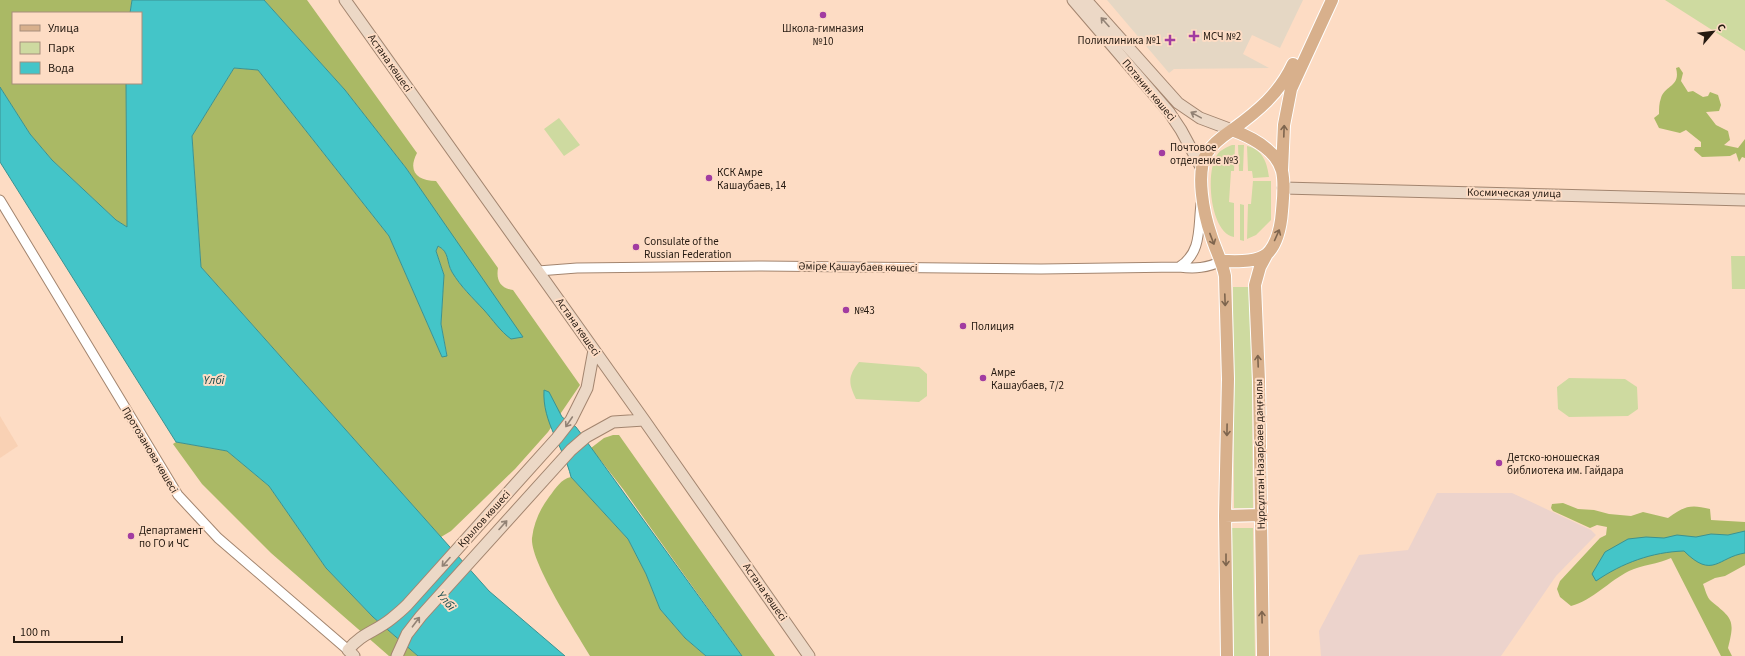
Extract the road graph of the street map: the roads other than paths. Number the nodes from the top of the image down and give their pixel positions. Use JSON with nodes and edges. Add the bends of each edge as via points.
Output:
{"nodes":[{"id":1,"x":345,"y":0,"type":"edge"},
{"id":2,"x":1073,"y":0,"type":"edge"},
{"id":3,"x":1086,"y":0,"type":"edge"},
{"id":4,"x":1323,"y":0,"type":"edge"},
{"id":5,"x":1332,"y":0,"type":"edge"},
{"id":6,"x":1232,"y":130,"type":"junction"},
{"id":7,"x":1201,"y":168,"type":"junction"},
{"id":8,"x":1282,"y":170,"type":"junction"},
{"id":9,"x":1283,"y":188,"type":"junction"},
{"id":10,"x":1202,"y":193,"type":"junction"},
{"id":11,"x":0,"y":200,"type":"edge"},
{"id":12,"x":1745,"y":200,"type":"edge"},
{"id":13,"x":1267,"y":254,"type":"junction"},
{"id":14,"x":1222,"y":261,"type":"junction"},
{"id":15,"x":1179,"y":266,"type":"junction"},
{"id":16,"x":538,"y":271,"type":"junction"},
{"id":17,"x":594,"y":350,"type":"junction"},
{"id":18,"x":644,"y":420,"type":"junction"},
{"id":19,"x":1261,"y":515,"type":"junction"},
{"id":20,"x":1225,"y":516,"type":"junction"},
{"id":21,"x":351,"y":653,"type":"edge"},
{"id":22,"x":397,"y":656,"type":"edge"},
{"id":23,"x":809,"y":656,"type":"edge"},
{"id":24,"x":1227,"y":656,"type":"edge"},
{"id":25,"x":1263,"y":656,"type":"edge"}],
"edges":[{"from":1,"to":16,"type":"main road","name":"Астана көшесі"},
{"from":2,"to":7,"type":"main road","name":"Потанин көшесі","via":[[1169,112]]},
{"from":6,"to":3,"type":"main road","name":"Потанин көшесі","one_way":true,"via":[[1200,118],[1178,103]]},
{"from":4,"to":6,"type":"main road","via":[[1282,85],[1261,108]]},
{"from":8,"to":5,"type":"main road","name":"Нұрсұлтан Назарбаев даңғылы","one_way":true,"via":[[1284,125],[1291,89]]},
{"from":6,"to":7,"type":"main road","via":[[1206,154]]},
{"from":6,"to":8,"type":"main road","via":[[1261,144]]},
{"from":7,"to":10,"type":"main road"},
{"from":8,"to":9,"type":"main road","name":"Нұрсұлтан Назарбаев даңғылы"},
{"from":9,"to":12,"type":"main road","name":"Космическая улица"},
{"from":13,"to":9,"type":"main road","name":"Нұрсұлтан Назарбаев даңғылы","one_way":true,"via":[[1282,222]]},
{"from":10,"to":14,"type":"main road","one_way":true,"via":[[1210,234]]},
{"from":10,"to":15,"type":"street","via":[[1194,252],[1188,261]]},
{"from":11,"to":21,"type":"street","name":"Протозанова көшесі","via":[[178,495],[218,538]]},
{"from":13,"to":14,"type":"main road","via":[[1256,259]]},
{"from":19,"to":13,"type":"main road","name":"Нұрсұлтан Назарбаев даңғылы","one_way":true,"via":[[1255,285]]},
{"from":14,"to":15,"type":"street","name":"Әміре Қашаубаев көшесі","via":[[1213,266],[1194,269]]},
{"from":14,"to":20,"type":"main road","one_way":true,"via":[[1225,276],[1228,379]]},
{"from":15,"to":16,"type":"street","name":"Әміре Қашаубаев көшесі","via":[[1041,270],[743,266]]},
{"from":16,"to":17,"type":"main road","name":"Астана көшесі"},
{"from":17,"to":18,"type":"main road","name":"Астана көшесі"},
{"from":17,"to":21,"type":"main road","name":"Крылов көшесі","one_way":true,"via":[[587,388],[571,420],[557,438],[423,587],[390,620],[364,634]]},
{"from":22,"to":18,"type":"main road","name":"Крылов көшесі","one_way":true,"via":[[407,634],[421,616],[571,450],[586,437],[614,422]]},
{"from":18,"to":23,"type":"main road","name":"Астана көшесі"},
{"from":19,"to":20,"type":"main road"},
{"from":25,"to":19,"type":"main road","name":"Нұрсұлтан Назарбаев даңғылы","one_way":true},
{"from":20,"to":24,"type":"main road","one_way":true}]}
